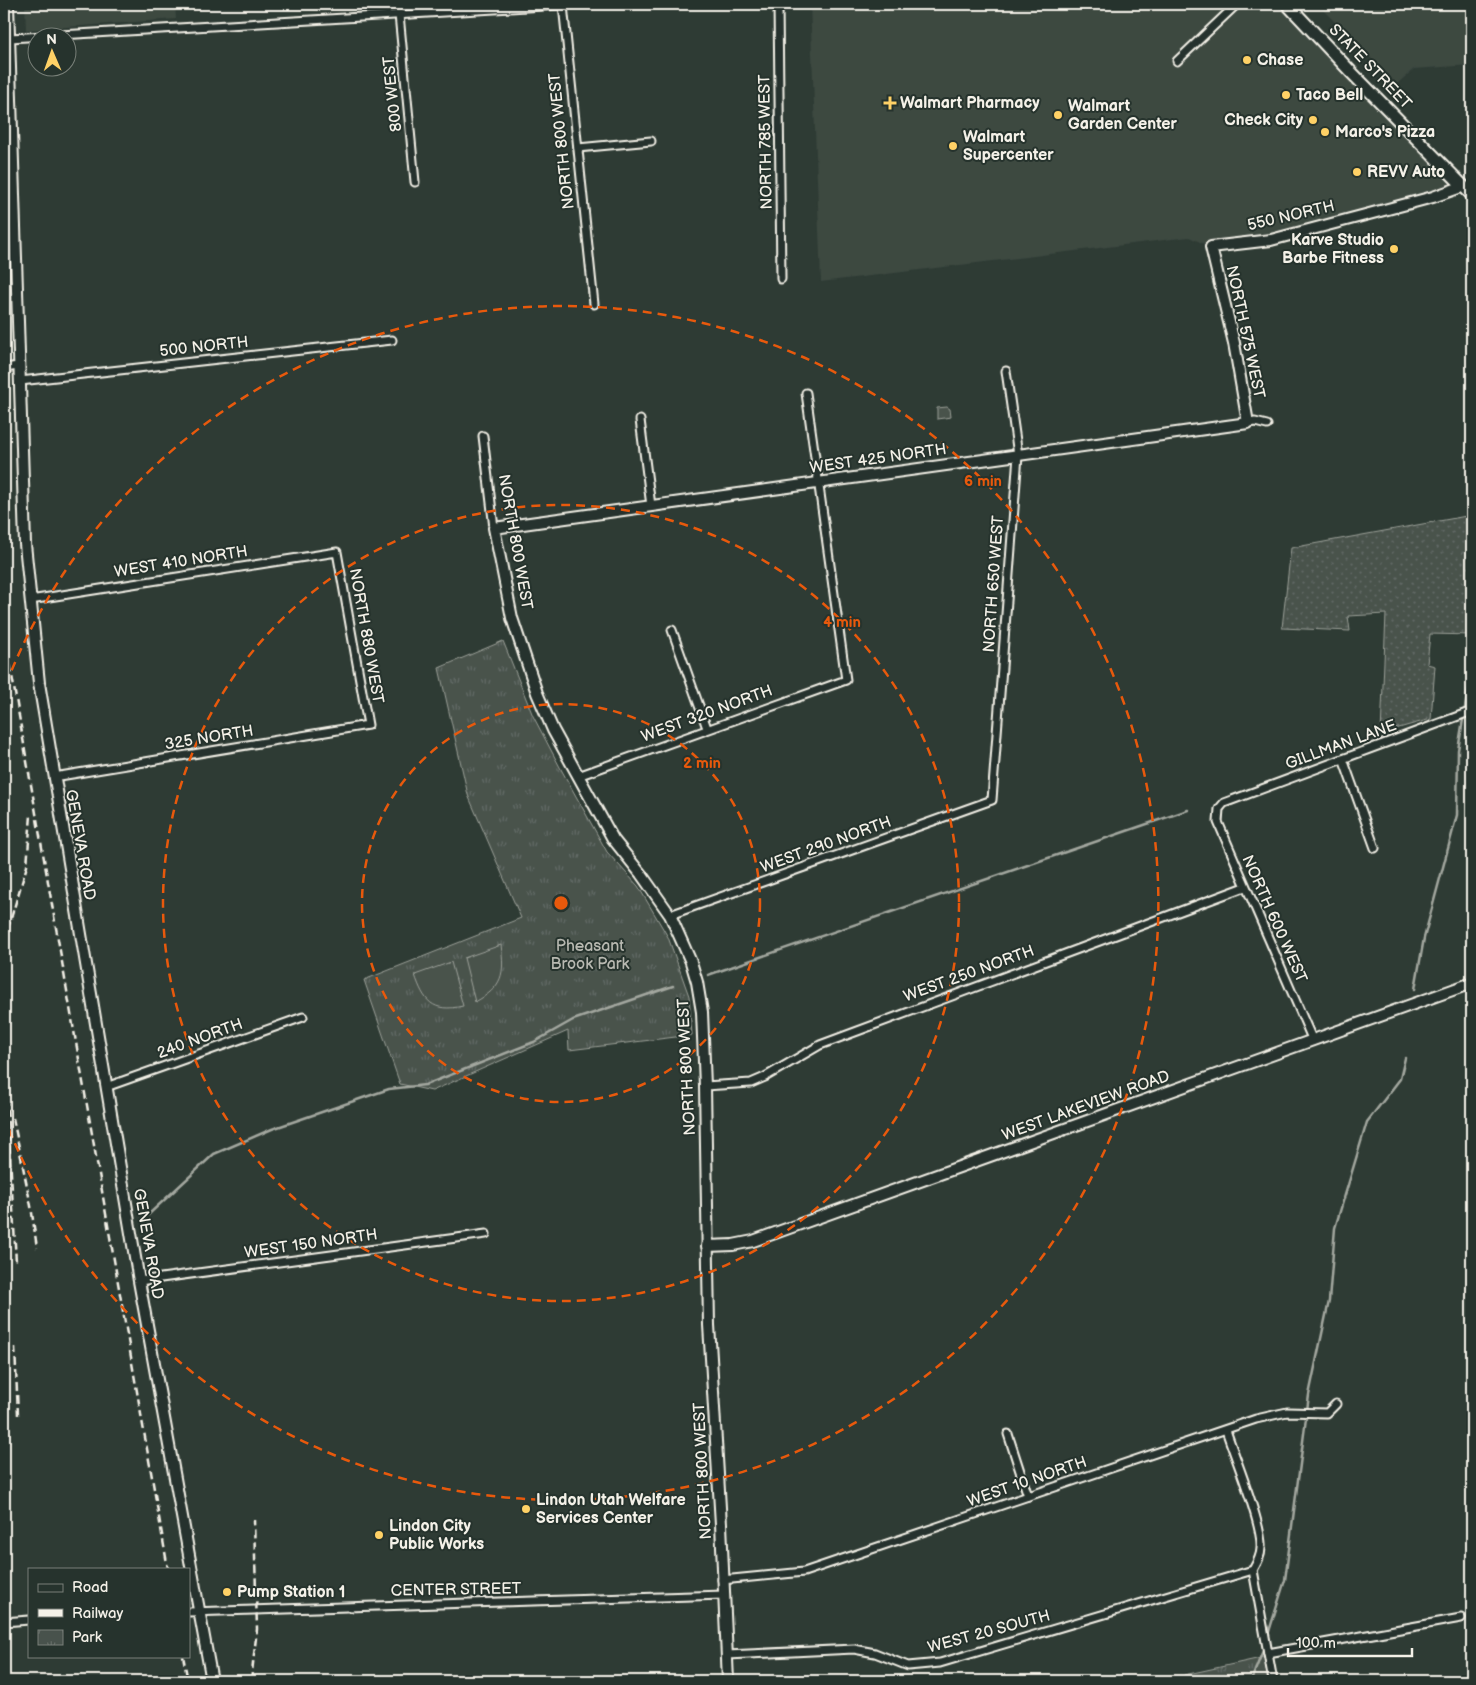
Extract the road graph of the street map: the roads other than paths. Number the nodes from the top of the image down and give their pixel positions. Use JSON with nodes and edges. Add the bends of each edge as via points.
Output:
{"nodes":[{"id":1,"x":8,"y":4,"type":"edge"},
{"id":2,"x":398,"y":4,"type":"edge"},
{"id":3,"x":577,"y":4,"type":"edge"},
{"id":4,"x":778,"y":4,"type":"edge"},
{"id":5,"x":1237,"y":4,"type":"edge"},
{"id":6,"x":1287,"y":4,"type":"edge"},
{"id":7,"x":563,"y":5,"type":"edge"},
{"id":8,"x":399,"y":15,"type":"junction"},
{"id":9,"x":10,"y":38,"type":"junction"},
{"id":10,"x":1177,"y":61,"type":"dead end"},
{"id":11,"x":650,"y":141,"type":"dead end"},
{"id":12,"x":578,"y":148,"type":"junction"},
{"id":13,"x":415,"y":182,"type":"dead end"},
{"id":14,"x":1468,"y":190,"type":"edge"},
{"id":15,"x":1211,"y":246,"type":"joint"},
{"id":16,"x":781,"y":279,"type":"dead end"},
{"id":17,"x":594,"y":304,"type":"dead end"},
{"id":18,"x":392,"y":340,"type":"dead end"},
{"id":19,"x":20,"y":366,"type":"junction"},
{"id":20,"x":4,"y":368,"type":"edge"},
{"id":21,"x":1006,"y":372,"type":"dead end"},
{"id":22,"x":20,"y":381,"type":"junction"},
{"id":23,"x":806,"y":393,"type":"dead end"},
{"id":24,"x":640,"y":420,"type":"dead end"},
{"id":25,"x":1248,"y":423,"type":"junction"},
{"id":26,"x":1267,"y":425,"type":"dead end"},
{"id":27,"x":483,"y":436,"type":"dead end"},
{"id":28,"x":1018,"y":455,"type":"junction"},
{"id":29,"x":818,"y":483,"type":"junction"},
{"id":30,"x":651,"y":506,"type":"junction"},
{"id":31,"x":494,"y":528,"type":"junction"},
{"id":32,"x":337,"y":552,"type":"joint"},
{"id":33,"x":30,"y":600,"type":"junction"},
{"id":34,"x":672,"y":630,"type":"dead end"},
{"id":35,"x":1472,"y":711,"type":"edge"},
{"id":36,"x":368,"y":726,"type":"joint"},
{"id":37,"x":707,"y":728,"type":"junction"},
{"id":38,"x":1343,"y":758,"type":"junction"},
{"id":39,"x":578,"y":776,"type":"junction"},
{"id":40,"x":54,"y":778,"type":"junction"},
{"id":41,"x":992,"y":800,"type":"joint"},
{"id":42,"x":1221,"y":807,"type":"joint"},
{"id":43,"x":1375,"y":848,"type":"dead end"},
{"id":44,"x":1245,"y":887,"type":"junction"},
{"id":45,"x":670,"y":915,"type":"junction"},
{"id":46,"x":1472,"y":983,"type":"edge"},
{"id":47,"x":303,"y":1017,"type":"dead end"},
{"id":48,"x":1313,"y":1041,"type":"junction"},
{"id":49,"x":705,"y":1086,"type":"junction"},
{"id":50,"x":106,"y":1087,"type":"junction"},
{"id":51,"x":486,"y":1234,"type":"dead end"},
{"id":52,"x":708,"y":1246,"type":"junction"},
{"id":53,"x":139,"y":1281,"type":"junction"},
{"id":54,"x":1336,"y":1404,"type":"dead end"},
{"id":55,"x":1226,"y":1430,"type":"junction"},
{"id":56,"x":1008,"y":1434,"type":"dead end"},
{"id":57,"x":1028,"y":1496,"type":"junction"},
{"id":58,"x":187,"y":1568,"type":"edge"},
{"id":59,"x":1253,"y":1570,"type":"junction"},
{"id":60,"x":722,"y":1580,"type":"junction"},
{"id":61,"x":190,"y":1588,"type":"edge"},
{"id":62,"x":724,"y":1596,"type":"junction"},
{"id":63,"x":194,"y":1612,"type":"edge"},
{"id":64,"x":1461,"y":1618,"type":"dead end"},
{"id":65,"x":28,"y":1620,"type":"edge"},
{"id":66,"x":4,"y":1622,"type":"edge"},
{"id":67,"x":1268,"y":1653,"type":"junction"},
{"id":68,"x":726,"y":1655,"type":"junction"},
{"id":69,"x":212,"y":1681,"type":"edge"},
{"id":70,"x":728,"y":1681,"type":"edge"},
{"id":71,"x":1274,"y":1681,"type":"edge"}],
"edges":[{"from":1,"to":9,"type":"street","name":"GENEVA ROAD"},
{"from":2,"to":8,"type":"street","name":"800 WEST"},
{"from":3,"to":7,"type":"street"},
{"from":4,"to":16,"type":"street","name":"NORTH 785 WEST"},
{"from":5,"to":10,"type":"street"},
{"from":6,"to":14,"type":"main road","name":"STATE STREET"},
{"from":7,"to":8,"type":"street"},
{"from":7,"to":12,"type":"street","name":"NORTH 800 WEST"},
{"from":8,"to":9,"type":"street"},
{"from":8,"to":13,"type":"street","name":"800 WEST"},
{"from":9,"to":19,"type":"street","name":"GENEVA ROAD"},
{"from":11,"to":12,"type":"street"},
{"from":12,"to":17,"type":"street","name":"NORTH 800 WEST"},
{"from":14,"to":15,"type":"street","name":"550 NORTH","via":[[1271,240]]},
{"from":15,"to":25,"type":"street","name":"NORTH 575 WEST","via":[[1234,343]]},
{"from":18,"to":22,"type":"street","name":"500 NORTH"},
{"from":19,"to":20,"type":"street"},
{"from":19,"to":22,"type":"street","name":"GENEVA ROAD"},
{"from":21,"to":28,"type":"street","name":"NORTH 650 WEST"},
{"from":22,"to":33,"type":"street","name":"GENEVA ROAD"},
{"from":23,"to":29,"type":"street"},
{"from":24,"to":30,"type":"street"},
{"from":25,"to":26,"type":"street","name":"WEST 425 NORTH"},
{"from":25,"to":28,"type":"street","name":"WEST 425 NORTH"},
{"from":27,"to":31,"type":"street","name":"NORTH 800 WEST"},
{"from":28,"to":29,"type":"street","name":"WEST 425 NORTH"},
{"from":28,"to":41,"type":"street","name":"NORTH 650 WEST"},
{"from":29,"to":30,"type":"street","name":"WEST 425 NORTH"},
{"from":29,"to":37,"type":"street","name":"WEST 320 NORTH","via":[[846,680]]},
{"from":30,"to":31,"type":"street","name":"WEST 425 NORTH"},
{"from":31,"to":39,"type":"street","name":"NORTH 800 WEST","via":[[504,585],[523,655],[553,730]]},
{"from":32,"to":33,"type":"street","name":"WEST 410 NORTH"},
{"from":32,"to":36,"type":"street","name":"NORTH 880 WEST"},
{"from":33,"to":40,"type":"street","name":"GENEVA ROAD"},
{"from":34,"to":37,"type":"street"},
{"from":35,"to":38,"type":"street","name":"GILLMAN LANE"},
{"from":36,"to":40,"type":"street","name":"325 NORTH"},
{"from":37,"to":39,"type":"street","name":"WEST 320 NORTH"},
{"from":38,"to":42,"type":"street","name":"GILLMAN LANE","via":[[1224,803]]},
{"from":38,"to":43,"type":"street"},
{"from":39,"to":45,"type":"street","name":"NORTH 800 WEST","via":[[613,839]]},
{"from":40,"to":50,"type":"street","name":"GENEVA ROAD"},
{"from":41,"to":45,"type":"street","name":"WEST 290 NORTH"},
{"from":42,"to":44,"type":"street","name":"NORTH 600 WEST","via":[[1218,822]]},
{"from":44,"to":48,"type":"street","name":"NORTH 600 WEST"},
{"from":44,"to":49,"type":"street","name":"WEST 250 NORTH","via":[[820,1045],[751,1083]]},
{"from":45,"to":49,"type":"street","name":"NORTH 800 WEST","via":[[697,982],[702,1012]]},
{"from":46,"to":48,"type":"street","name":"WEST LAKEVIEW ROAD"},
{"from":47,"to":50,"type":"street","name":"240 NORTH"},
{"from":48,"to":52,"type":"street","name":"WEST LAKEVIEW ROAD","via":[[753,1241]]},
{"from":49,"to":52,"type":"street","name":"NORTH 800 WEST"},
{"from":50,"to":53,"type":"street","name":"GENEVA ROAD"},
{"from":51,"to":53,"type":"street","name":"WEST 150 NORTH"},
{"from":52,"to":60,"type":"street","name":"NORTH 800 WEST"},
{"from":53,"to":58,"type":"street","name":"GENEVA ROAD"},
{"from":54,"to":55,"type":"street","name":"WEST 10 NORTH","via":[[1327,1412],[1287,1412]]},
{"from":55,"to":57,"type":"street","name":"WEST 10 NORTH"},
{"from":55,"to":59,"type":"street","via":[[1262,1546]]},
{"from":56,"to":57,"type":"street"},
{"from":57,"to":60,"type":"street","name":"WEST 10 NORTH","via":[[804,1572]]},
{"from":59,"to":67,"type":"street"},
{"from":59,"to":68,"type":"street","name":"WEST 20 SOUTH","via":[[940,1663],[908,1666],[854,1649]]},
{"from":60,"to":62,"type":"street","name":"NORTH 800 WEST"},
{"from":61,"to":63,"type":"street","name":"GENEVA ROAD"},
{"from":62,"to":63,"type":"street","name":"CENTER STREET"},
{"from":62,"to":68,"type":"street","name":"NORTH 800 WEST"},
{"from":63,"to":69,"type":"street","name":"GENEVA ROAD"},
{"from":64,"to":67,"type":"street"},
{"from":65,"to":66,"type":"street"},
{"from":67,"to":71,"type":"street"},
{"from":68,"to":70,"type":"street","name":"NORTH 800 WEST"}]}
